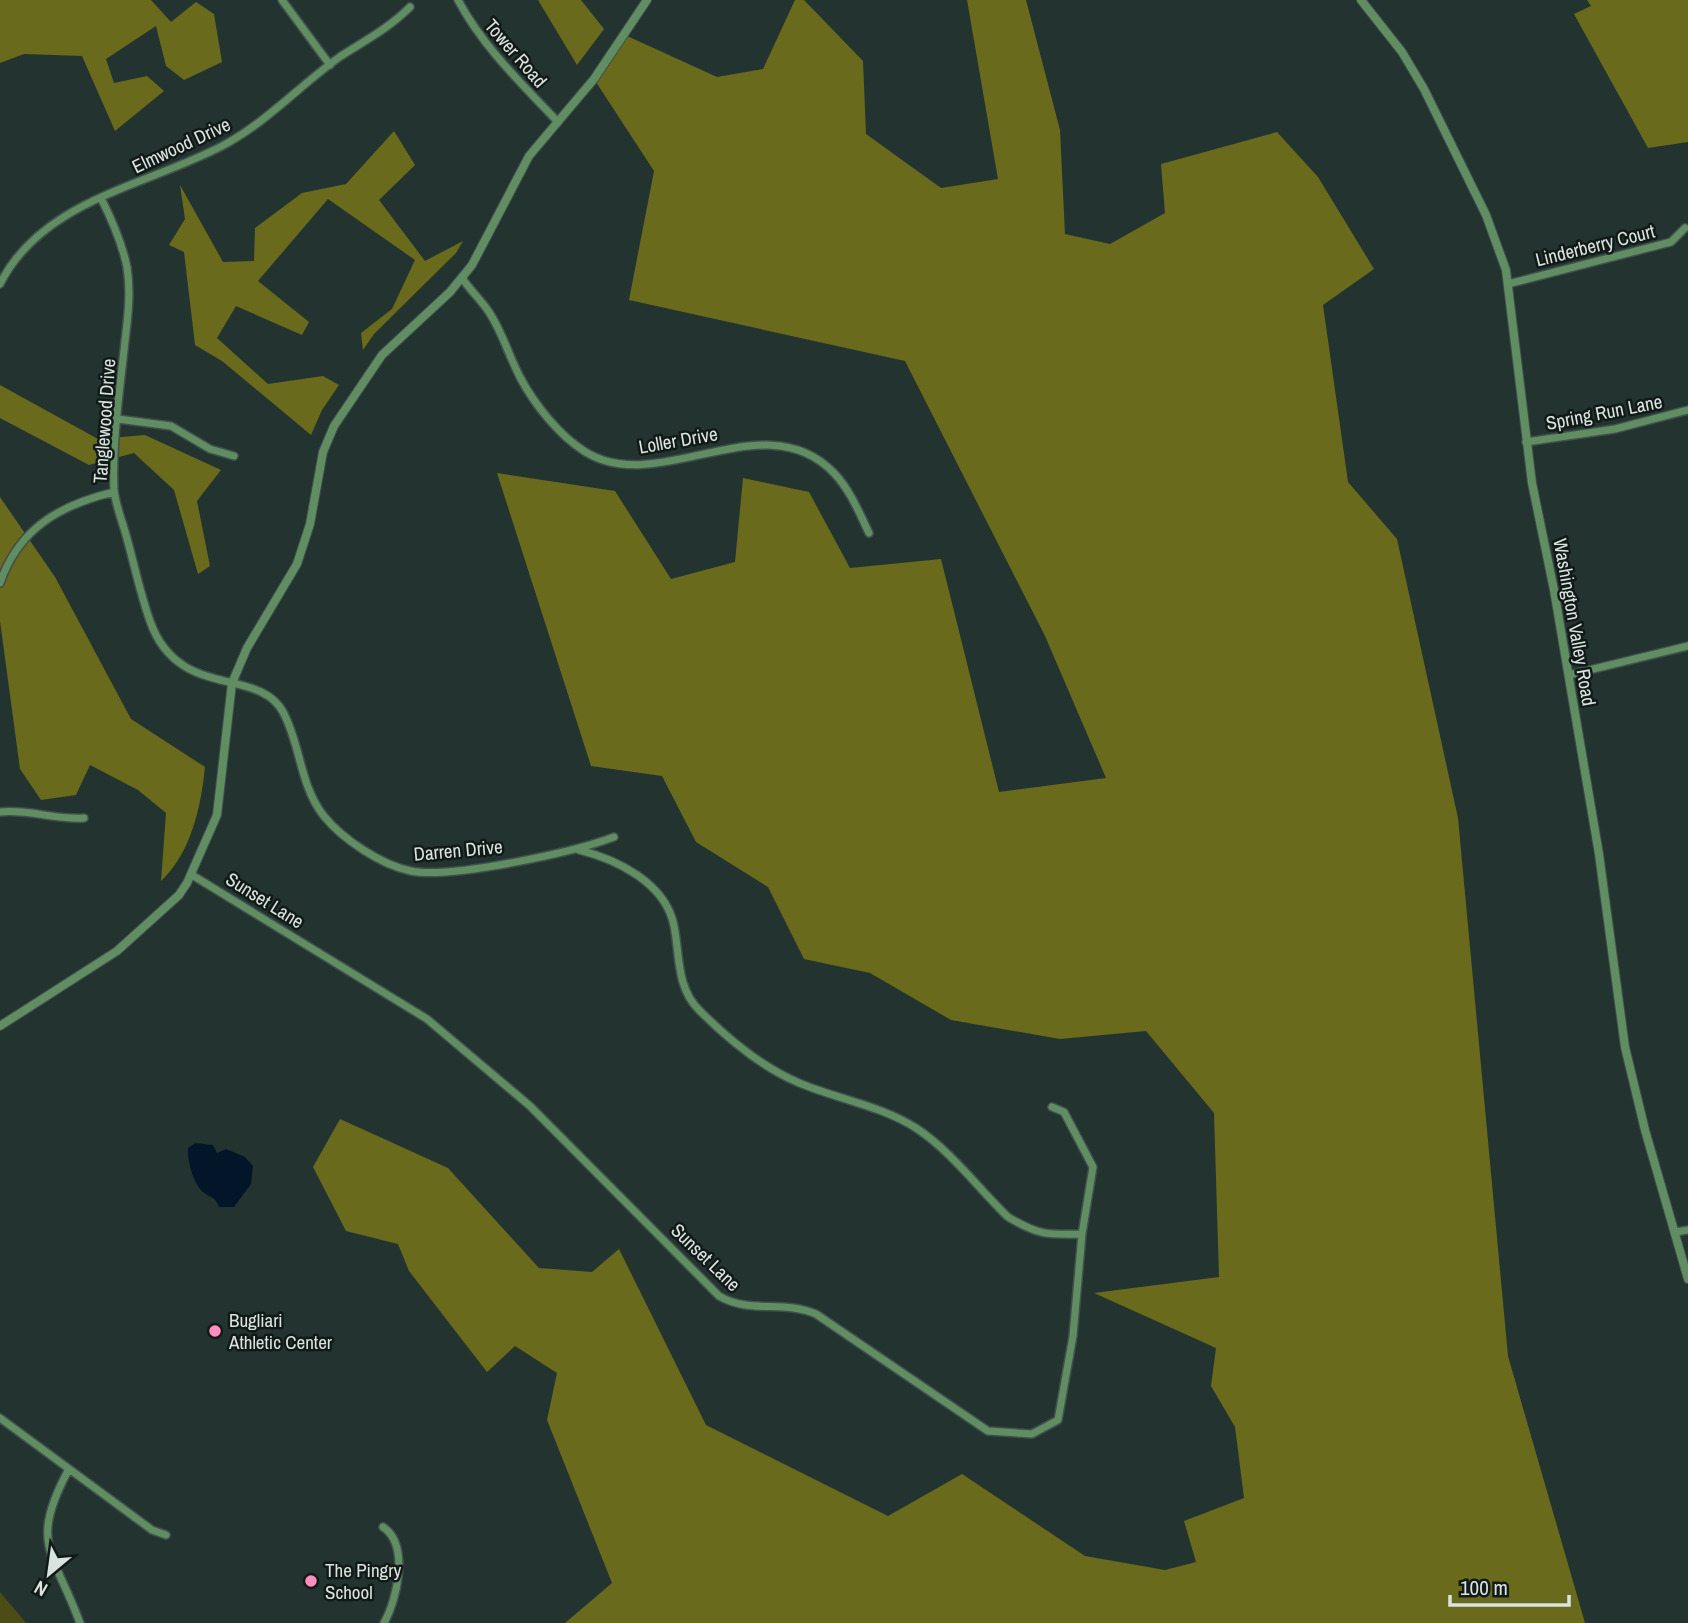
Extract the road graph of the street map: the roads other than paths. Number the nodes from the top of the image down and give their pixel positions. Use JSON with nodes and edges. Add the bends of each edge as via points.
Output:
{"nodes":[{"id":1,"x":282,"y":0,"type":"edge"},
{"id":2,"x":458,"y":0,"type":"edge"},
{"id":3,"x":647,"y":0,"type":"edge"},
{"id":4,"x":1361,"y":0,"type":"edge"},
{"id":5,"x":410,"y":7,"type":"dead end"},
{"id":6,"x":330,"y":65,"type":"junction"},
{"id":7,"x":558,"y":122,"type":"junction"},
{"id":8,"x":101,"y":198,"type":"junction"},
{"id":9,"x":1685,"y":228,"type":"dead end"},
{"id":10,"x":462,"y":278,"type":"junction"},
{"id":11,"x":0,"y":284,"type":"edge"},
{"id":12,"x":1508,"y":284,"type":"junction"},
{"id":13,"x":1688,"y":410,"type":"edge"},
{"id":14,"x":118,"y":419,"type":"junction"},
{"id":15,"x":1526,"y":442,"type":"junction"},
{"id":16,"x":234,"y":456,"type":"dead end"},
{"id":17,"x":114,"y":492,"type":"junction"},
{"id":18,"x":869,"y":533,"type":"dead end"},
{"id":19,"x":0,"y":583,"type":"edge"},
{"id":20,"x":1688,"y":646,"type":"edge"},
{"id":21,"x":1569,"y":675,"type":"junction"},
{"id":22,"x":232,"y":683,"type":"junction"},
{"id":23,"x":0,"y":812,"type":"edge"},
{"id":24,"x":84,"y":818,"type":"dead end"},
{"id":25,"x":614,"y":838,"type":"dead end"},
{"id":26,"x":575,"y":849,"type":"junction"},
{"id":27,"x":192,"y":875,"type":"junction"},
{"id":28,"x":0,"y":1026,"type":"edge"},
{"id":29,"x":1052,"y":1107,"type":"dead end"},
{"id":30,"x":1688,"y":1230,"type":"edge"},
{"id":31,"x":1676,"y":1233,"type":"junction"},
{"id":32,"x":1082,"y":1234,"type":"junction"},
{"id":33,"x":1688,"y":1279,"type":"edge"},
{"id":34,"x":0,"y":1418,"type":"edge"},
{"id":35,"x":69,"y":1469,"type":"junction"},
{"id":36,"x":383,"y":1527,"type":"dead end"},
{"id":37,"x":166,"y":1535,"type":"dead end"},
{"id":38,"x":80,"y":1623,"type":"edge"},
{"id":39,"x":384,"y":1623,"type":"edge"}],
"edges":[{"from":1,"to":6,"type":"street"},
{"from":2,"to":7,"type":"street","name":"Tower Road","via":[[497,58]]},
{"from":3,"to":7,"type":"street","via":[[594,79]]},
{"from":4,"to":12,"type":"street","name":"Washington Valley Road","via":[[1424,89],[1486,215]]},
{"from":5,"to":6,"type":"street","name":"Elmwood Drive","via":[[389,28]]},
{"from":6,"to":8,"type":"street","name":"Elmwood Drive","via":[[243,134],[181,167]]},
{"from":7,"to":10,"type":"street","via":[[514,181],[480,253]]},
{"from":8,"to":11,"type":"street","name":"Elmwood Drive","via":[[52,223],[25,247]]},
{"from":8,"to":14,"type":"street","name":"Tanglewood Drive","via":[[127,268],[130,303]]},
{"from":9,"to":12,"type":"street","name":"Linderberry Court","via":[[1671,242]]},
{"from":10,"to":18,"type":"street","name":"Loller Drive","via":[[488,311],[521,380],[562,433],[584,452],[629,465],[730,447],[775,445],[795,450],[833,472]]},
{"from":10,"to":22,"type":"street","via":[[382,355],[334,426],[323,452],[310,524],[297,564],[247,648]]},
{"from":12,"to":15,"type":"street","name":"Washington Valley Road"},
{"from":13,"to":15,"type":"street","name":"Spring Run Lane","via":[[1615,429]]},
{"from":14,"to":16,"type":"street","via":[[171,426],[210,449]]},
{"from":14,"to":17,"type":"street","name":"Tanglewood Drive"},
{"from":15,"to":21,"type":"street","name":"Washington Valley Road"},
{"from":17,"to":19,"type":"street","via":[[66,506],[37,524],[19,543]]},
{"from":17,"to":22,"type":"street","name":"Tanglewood Drive","via":[[151,624],[166,651],[195,673]]},
{"from":20,"to":21,"type":"street"},
{"from":21,"to":31,"type":"street","name":"Washington Valley Road","via":[[1626,1051],[1644,1130]]},
{"from":22,"to":26,"type":"street","name":"Darren Drive","via":[[260,692],[277,704],[292,737],[303,780],[324,816],[382,860],[421,873]]},
{"from":22,"to":27,"type":"street","via":[[218,815]]},
{"from":23,"to":24,"type":"street"},
{"from":25,"to":26,"type":"street","name":"Darren Drive"},
{"from":26,"to":32,"type":"street","via":[[609,858],[644,881],[660,898],[674,923],[688,996],[755,1057],[799,1083],[916,1129],[1008,1217],[1045,1235]]},
{"from":27,"to":28,"type":"street","via":[[179,895],[117,951]]},
{"from":27,"to":32,"type":"street","name":"Sunset Lane","via":[[428,1019],[530,1106],[719,1296],[733,1304],[800,1307],[816,1314],[988,1431],[1032,1434],[1058,1420],[1073,1336]]},
{"from":29,"to":32,"type":"street","via":[[1064,1112],[1093,1167]]},
{"from":30,"to":31,"type":"street"},
{"from":31,"to":33,"type":"street","name":"Washington Valley Road"},
{"from":34,"to":35,"type":"street"},
{"from":35,"to":37,"type":"street","via":[[152,1531]]},
{"from":35,"to":38,"type":"street","via":[[47,1518],[46,1544]]},
{"from":36,"to":39,"type":"street","via":[[394,1539],[398,1570],[398,1587]]}]}
